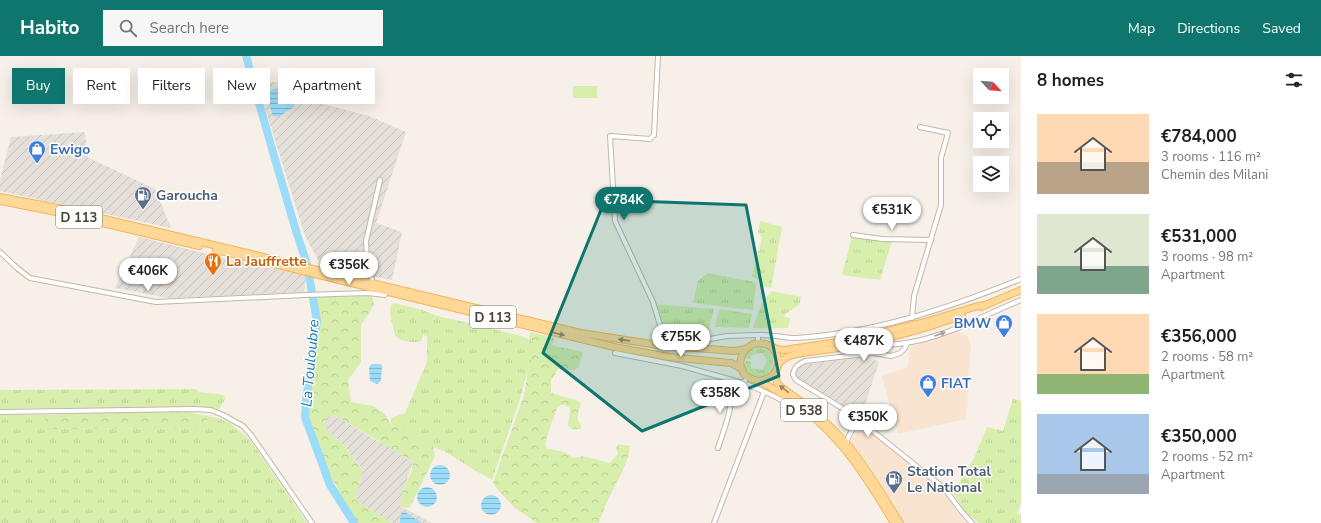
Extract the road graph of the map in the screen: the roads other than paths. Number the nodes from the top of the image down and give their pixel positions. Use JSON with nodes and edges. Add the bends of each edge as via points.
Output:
{"nodes":[{"id":1,"x":658,"y":56,"type":"edge"},
{"id":2,"x":920,"y":127,"type":"dead end"},
{"id":3,"x":380,"y":180,"type":"dead end"},
{"id":4,"x":0,"y":197,"type":"edge"},
{"id":5,"x":0,"y":201,"type":"edge"},
{"id":6,"x":853,"y":235,"type":"dead end"},
{"id":7,"x":931,"y":240,"type":"junction"},
{"id":8,"x":0,"y":252,"type":"edge"},
{"id":9,"x":300,"y":268,"type":"junction"},
{"id":10,"x":1021,"y":279,"type":"edge"},
{"id":11,"x":373,"y":286,"type":"junction"},
{"id":12,"x":385,"y":289,"type":"junction"},
{"id":13,"x":1021,"y":290,"type":"edge"},
{"id":14,"x":1021,"y":300,"type":"edge"},
{"id":15,"x":985,"y":305,"type":"junction"},
{"id":16,"x":912,"y":318,"type":"junction"},
{"id":17,"x":758,"y":335,"type":"junction"},
{"id":18,"x":758,"y":343,"type":"junction"},
{"id":19,"x":907,"y":343,"type":"junction"},
{"id":20,"x":746,"y":348,"type":"junction"},
{"id":21,"x":772,"y":348,"type":"junction"},
{"id":22,"x":836,"y":348,"type":"junction"},
{"id":23,"x":615,"y":353,"type":"dead end"},
{"id":24,"x":778,"y":365,"type":"junction"},
{"id":25,"x":742,"y":369,"type":"junction"},
{"id":26,"x":775,"y":372,"type":"junction"},
{"id":27,"x":748,"y":377,"type":"junction"},
{"id":28,"x":728,"y":379,"type":"junction"},
{"id":29,"x":758,"y":381,"type":"junction"},
{"id":30,"x":743,"y":383,"type":"junction"},
{"id":31,"x":764,"y":392,"type":"junction"},
{"id":32,"x":0,"y":412,"type":"edge"},
{"id":33,"x":801,"y":416,"type":"dead end"},
{"id":34,"x":859,"y":420,"type":"junction"},
{"id":35,"x":844,"y":445,"type":"junction"},
{"id":36,"x":718,"y":448,"type":"dead end"},
{"id":37,"x":312,"y":523,"type":"edge"},
{"id":38,"x":714,"y":523,"type":"edge"},
{"id":39,"x":894,"y":523,"type":"edge"},
{"id":40,"x":900,"y":523,"type":"edge"},
{"id":41,"x":972,"y":523,"type":"edge"}],
"edges":[{"from":1,"to":17,"type":"street","via":[[654,136],[650,139],[610,136],[615,221],[653,302],[663,335],[704,340]]},
{"from":2,"to":7,"type":"street","via":[[948,133],[941,158],[941,205]]},
{"from":3,"to":11,"type":"street","via":[[366,242]]},
{"from":4,"to":9,"type":"main road","number":"D 113","via":[[58,208]]},
{"from":5,"to":9,"type":"main road","number":"D 113"},
{"from":6,"to":7,"type":"street","via":[[882,239]]},
{"from":7,"to":16,"type":"street","via":[[914,296]]},
{"from":8,"to":12,"type":"street","via":[[30,278],[156,302],[368,293],[384,295]]},
{"from":9,"to":11,"type":"main road","number":"D 113"},
{"from":10,"to":16,"type":"street","via":[[974,298]]},
{"from":11,"to":12,"type":"main road","number":"D 113"},
{"from":20,"to":12,"type":"main road","number":"D 113","one_way":true,"via":[[734,351],[612,339]]},
{"from":12,"to":25,"type":"main road","number":"D 113","one_way":true,"via":[[614,347],[669,357],[731,363]]},
{"from":13,"to":15,"type":"main road"},
{"from":19,"to":14,"type":"street","one_way":true,"via":[[972,321]]},
{"from":15,"to":21,"type":"main road","via":[[851,340],[784,350]]},
{"from":15,"to":22,"type":"main road","via":[[906,333]]},
{"from":16,"to":17,"type":"street","via":[[860,330],[796,338]]},
{"from":17,"to":18,"type":"street"},
{"from":18,"to":20,"type":"main road"},
{"from":18,"to":21,"type":"main road"},
{"from":19,"to":22,"type":"street"},
{"from":19,"to":34,"type":"street","via":[[900,353],[892,356],[874,353],[805,361],[794,369],[793,375],[796,380]]},
{"from":20,"to":25,"type":"main road","via":[[741,358]]},
{"from":21,"to":24,"type":"main road","via":[[777,356]]},
{"from":22,"to":24,"type":"main road","via":[[796,354],[786,357]]},
{"from":23,"to":28,"type":"street","via":[[682,366]]},
{"from":24,"to":26,"type":"main road"},
{"from":25,"to":27,"type":"main road"},
{"from":26,"to":29,"type":"main road","via":[[771,377]]},
{"from":35,"to":26,"type":"main road","number":"D 538","one_way":true,"via":[[814,411],[777,383]]},
{"from":27,"to":29,"type":"main road"},
{"from":27,"to":30,"type":"street"},
{"from":28,"to":30,"type":"street"},
{"from":28,"to":36,"type":"street","via":[[731,403]]},
{"from":29,"to":35,"type":"main road","number":"D 538","via":[[806,412]]},
{"from":30,"to":31,"type":"street"},
{"from":31,"to":33,"type":"street","via":[[798,411]]},
{"from":31,"to":38,"type":"street"},
{"from":32,"to":37,"type":"street","via":[[211,410],[233,420],[252,435]]},
{"from":34,"to":35,"type":"street"},
{"from":34,"to":41,"type":"street","via":[[944,488]]},
{"from":35,"to":39,"type":"main road","number":"D 538"},
{"from":35,"to":40,"type":"main road","number":"D 538","via":[[861,462]]}]}
